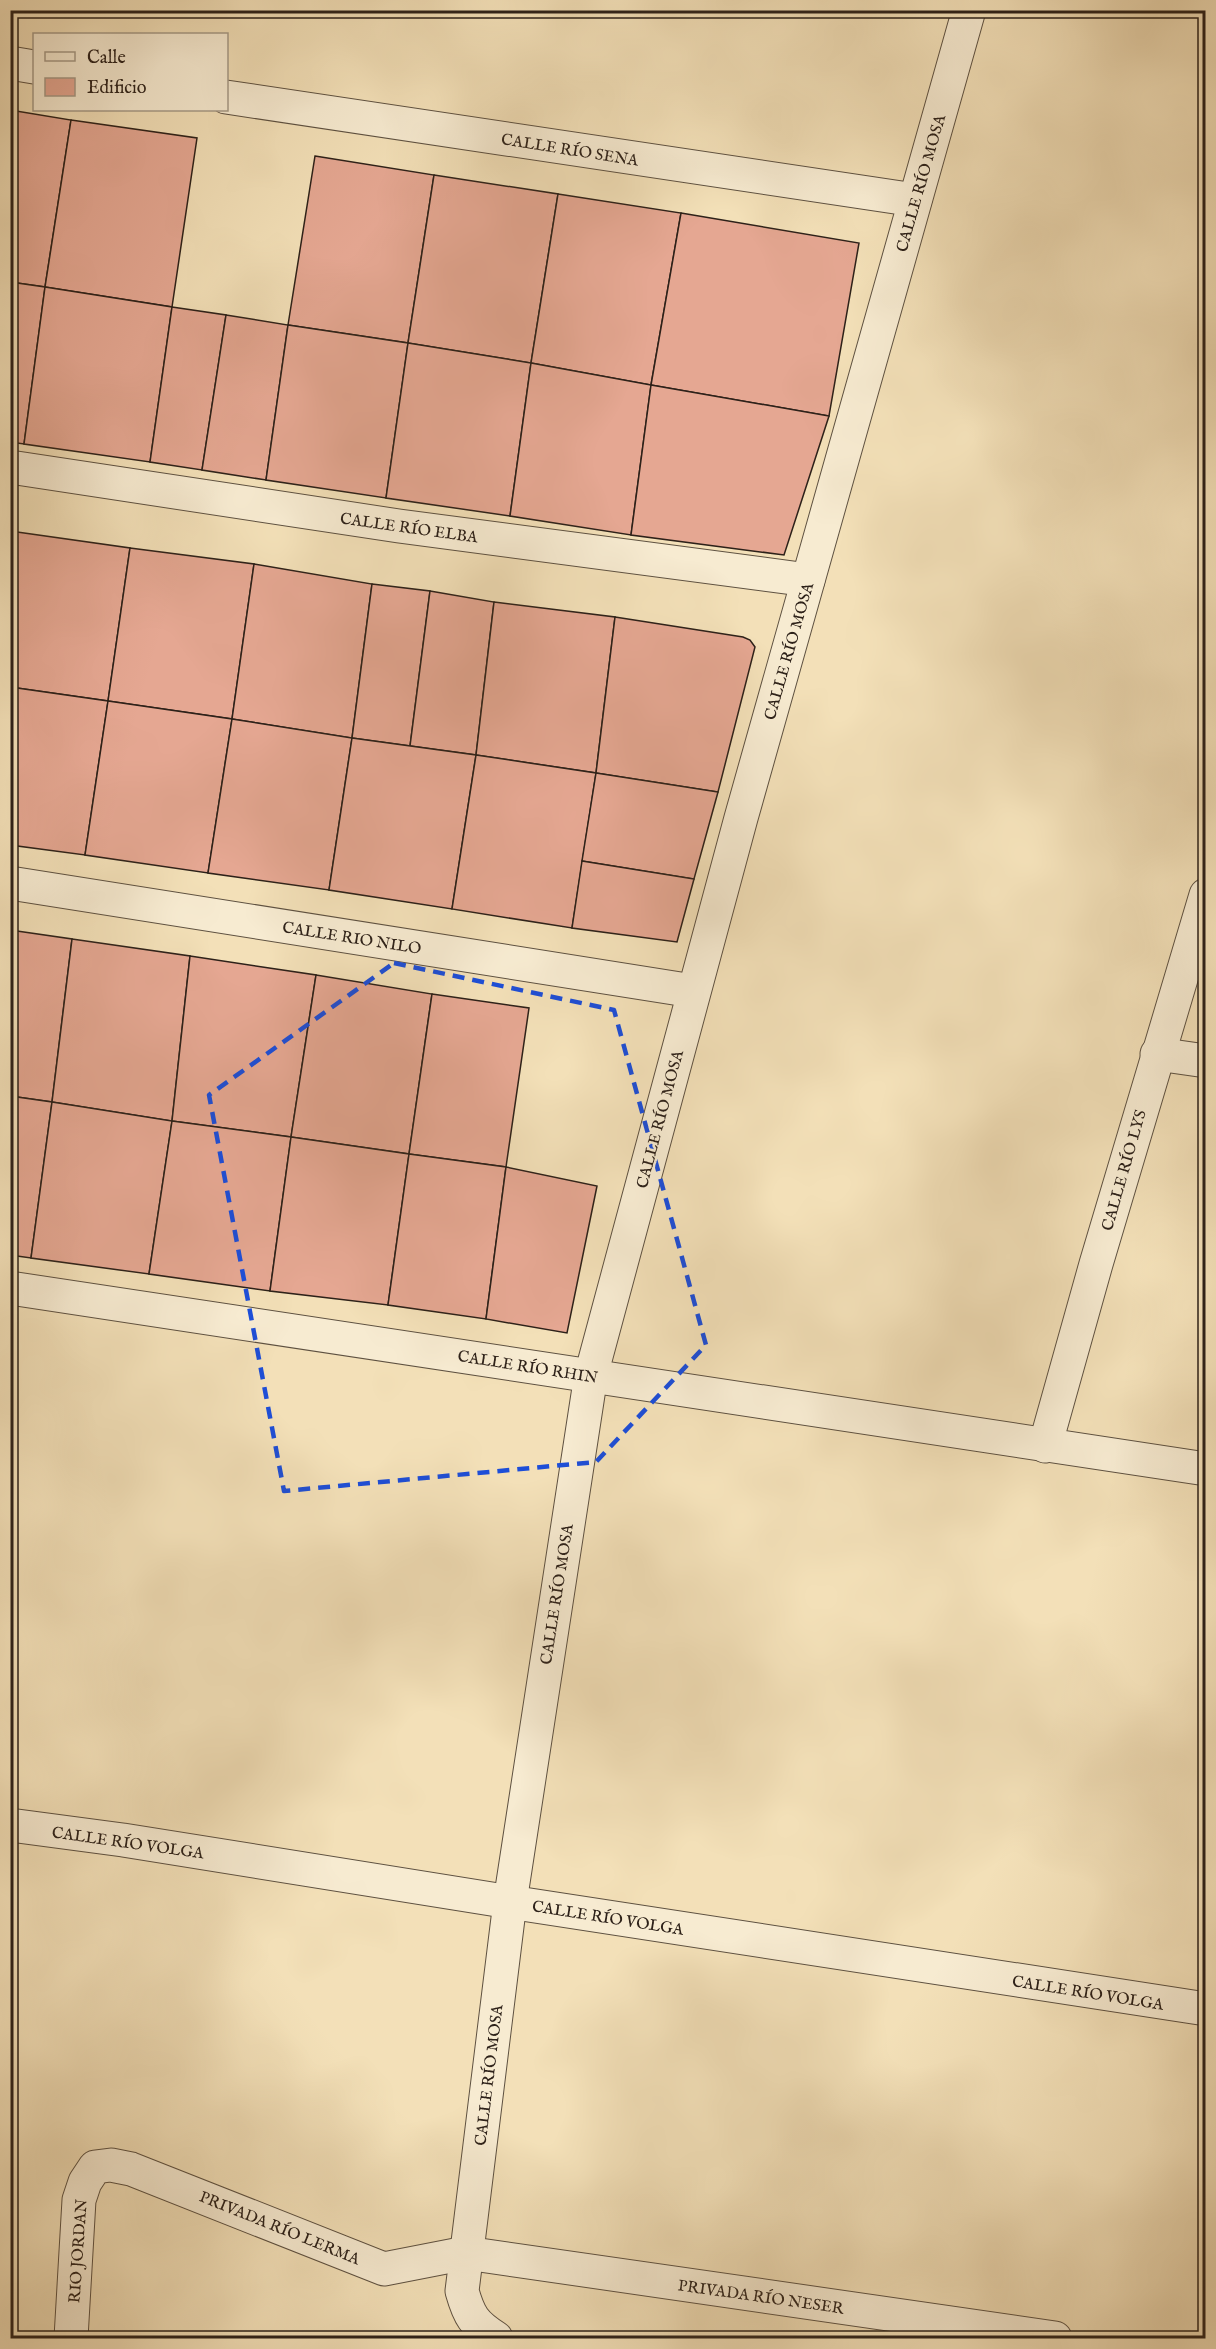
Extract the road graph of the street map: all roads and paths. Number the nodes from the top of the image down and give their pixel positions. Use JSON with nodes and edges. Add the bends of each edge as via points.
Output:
{"nodes":[{"id":1,"x":969,"y":10,"type":"edge"},
{"id":2,"x":10,"y":63,"type":"edge"},
{"id":3,"x":33,"y":67,"type":"edge"},
{"id":4,"x":228,"y":97,"type":"edge"},
{"id":5,"x":915,"y":200,"type":"junction"},
{"id":6,"x":10,"y":467,"type":"edge"},
{"id":7,"x":808,"y":580,"type":"junction"},
{"id":8,"x":10,"y":883,"type":"edge"},
{"id":9,"x":1206,"y":895,"type":"edge"},
{"id":10,"x":693,"y":991,"type":"junction"},
{"id":11,"x":1158,"y":1054,"type":"junction"},
{"id":12,"x":1206,"y":1061,"type":"edge"},
{"id":13,"x":10,"y":1288,"type":"edge"},
{"id":14,"x":591,"y":1375,"type":"junction"},
{"id":15,"x":1045,"y":1446,"type":"junction"},
{"id":16,"x":1206,"y":1469,"type":"edge"},
{"id":17,"x":10,"y":1825,"type":"edge"},
{"id":18,"x":510,"y":1902,"type":"junction"},
{"id":19,"x":1206,"y":2009,"type":"edge"},
{"id":20,"x":95,"y":2168,"type":"joint"},
{"id":21,"x":466,"y":2253,"type":"junction"},
{"id":22,"x":71,"y":2338,"type":"edge"},
{"id":23,"x":496,"y":2338,"type":"edge"},
{"id":24,"x":1055,"y":2338,"type":"edge"}],
"edges":[{"from":1,"to":5,"type":"street","name":"CALLE RÍO MOSA"},
{"from":2,"to":3,"type":"street"},
{"from":4,"to":5,"type":"street","name":"CALLE RÍO SENA"},
{"from":5,"to":7,"type":"street","name":"CALLE RÍO MOSA"},
{"from":6,"to":7,"type":"street","name":"CALLE RÍO ELBA","via":[[399,526]]},
{"from":7,"to":10,"type":"street","name":"CALLE RÍO MOSA"},
{"from":8,"to":10,"type":"street","name":"CALLE RIO NILO"},
{"from":9,"to":11,"type":"street","name":"CALLE RÍO LYS"},
{"from":10,"to":14,"type":"street","name":"CALLE RÍO MOSA"},
{"from":11,"to":12,"type":"street"},
{"from":11,"to":15,"type":"street","name":"CALLE RÍO LYS"},
{"from":13,"to":14,"type":"street","name":"CALLE RÍO RHIN"},
{"from":14,"to":15,"type":"street","name":"CALLE RÍO RHIN"},
{"from":14,"to":18,"type":"street","name":"CALLE RÍO MOSA"},
{"from":15,"to":16,"type":"street","name":"CALLE RÍO RHIN"},
{"from":17,"to":18,"type":"street","name":"CALLE RÍO VOLGA"},
{"from":18,"to":19,"type":"street","name":"CALLE RÍO VOLGA"},
{"from":18,"to":21,"type":"street","name":"CALLE RÍO MOSA"},
{"from":20,"to":21,"type":"street","name":"PRIVADA RÍO LERMA","via":[[111,2165],[131,2169],[384,2269]]},
{"from":20,"to":22,"type":"street","name":"RIO JORDAN","via":[[79,2200]]},
{"from":21,"to":23,"type":"street","name":"CALLE RÍO MOSA","via":[[462,2291],[468,2314]]},
{"from":21,"to":24,"type":"street","name":"PRIVADA RÍO NESER"}]}
